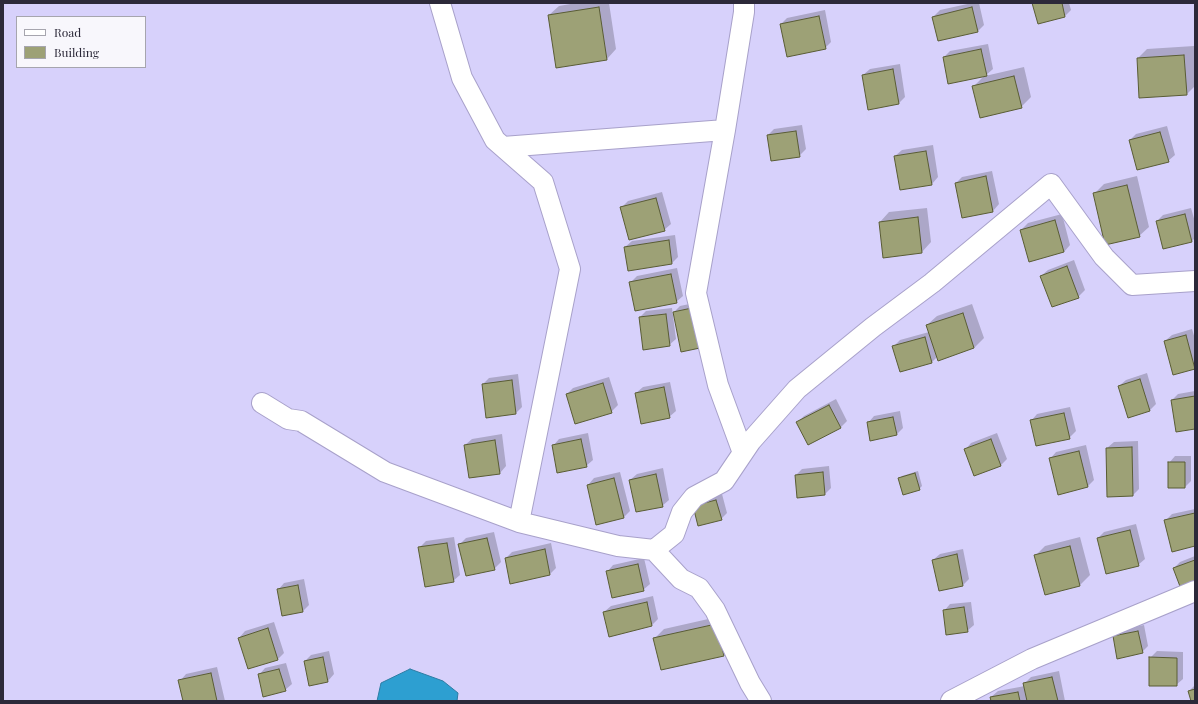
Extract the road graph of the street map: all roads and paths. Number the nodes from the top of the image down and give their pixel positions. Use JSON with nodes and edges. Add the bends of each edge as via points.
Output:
{"nodes":[{"id":1,"x":440,"y":3,"type":"edge"},
{"id":2,"x":744,"y":3,"type":"edge"},
{"id":3,"x":725,"y":130,"type":"junction"},
{"id":4,"x":503,"y":147,"type":"junction"},
{"id":5,"x":1195,"y":281,"type":"edge"},
{"id":6,"x":262,"y":402,"type":"dead end"},
{"id":7,"x":743,"y":453,"type":"junction"},
{"id":8,"x":519,"y":522,"type":"junction"},
{"id":9,"x":654,"y":550,"type":"junction"},
{"id":10,"x":1195,"y":591,"type":"edge"},
{"id":11,"x":761,"y":701,"type":"edge"},
{"id":12,"x":951,"y":701,"type":"edge"}],
"edges":[{"from":1,"to":4,"type":"street","via":[[462,78],[495,140]]},
{"from":2,"to":3,"type":"street"},
{"from":3,"to":4,"type":"street"},
{"from":3,"to":7,"type":"street","via":[[696,293],[718,385]]},
{"from":4,"to":8,"type":"street","via":[[544,182],[570,269]]},
{"from":5,"to":7,"type":"street","via":[[1132,284],[1104,256],[1051,184],[932,283],[797,389],[750,441]]},
{"from":6,"to":8,"type":"street","via":[[288,419],[301,421],[385,472]]},
{"from":7,"to":9,"type":"street","via":[[724,481],[694,497],[682,512],[674,534]]},
{"from":8,"to":9,"type":"street","via":[[618,546]]},
{"from":9,"to":11,"type":"street","via":[[681,579],[700,588],[715,610]]},
{"from":10,"to":12,"type":"street","via":[[1032,658]]}]}
